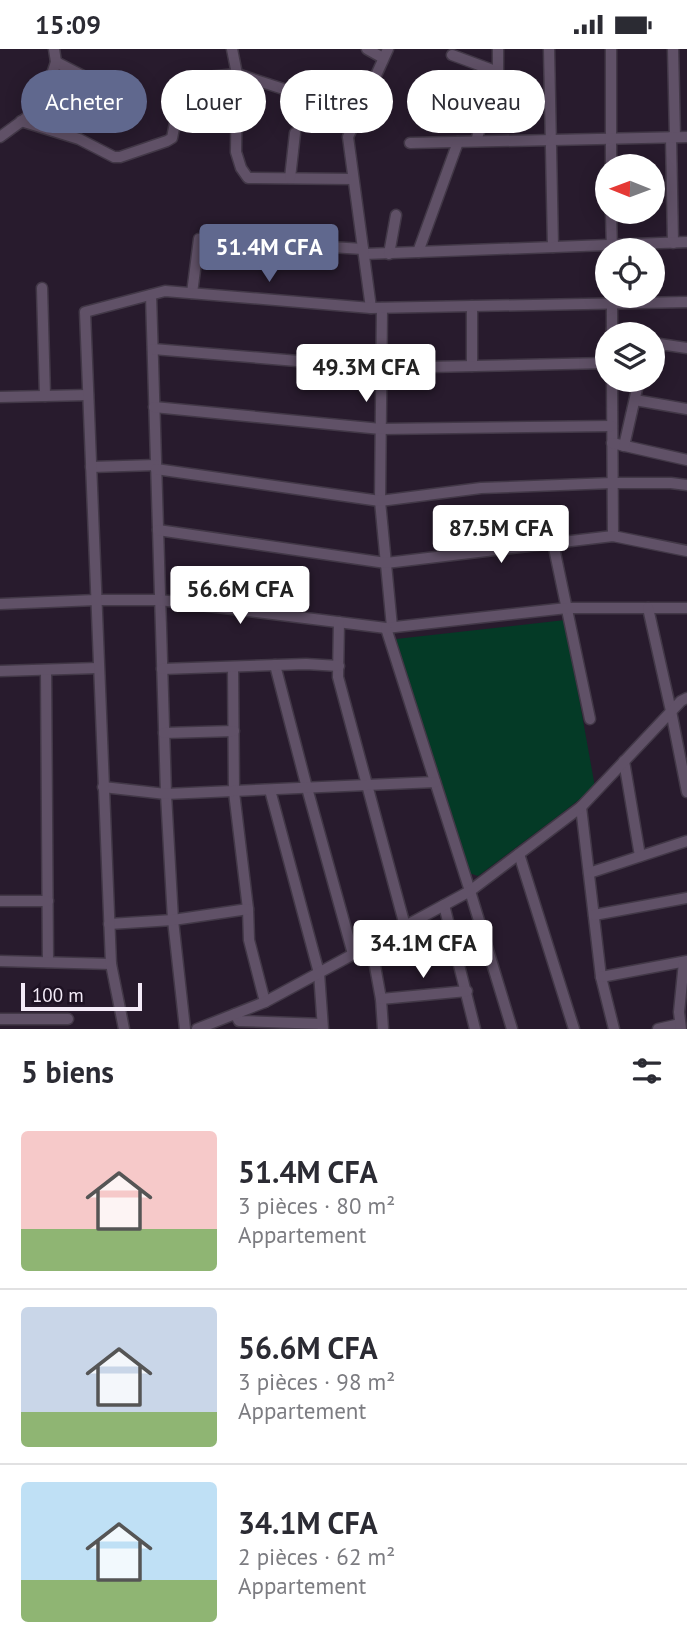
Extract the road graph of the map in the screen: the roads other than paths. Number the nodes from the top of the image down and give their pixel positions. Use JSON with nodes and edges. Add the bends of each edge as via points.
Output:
{"nodes":[{"id":1,"x":54,"y":49,"type":"edge"},
{"id":2,"x":232,"y":49,"type":"edge"},
{"id":3,"x":367,"y":49,"type":"edge"},
{"id":4,"x":498,"y":49,"type":"edge"},
{"id":5,"x":549,"y":49,"type":"edge"},
{"id":6,"x":611,"y":49,"type":"edge"},
{"id":7,"x":673,"y":49,"type":"edge"},
{"id":8,"x":386,"y":53,"type":"edge"},
{"id":9,"x":452,"y":55,"type":"dead end"},
{"id":10,"x":56,"y":62,"type":"junction"},
{"id":11,"x":53,"y":70,"type":"edge"},
{"id":12,"x":71,"y":70,"type":"edge"},
{"id":13,"x":236,"y":70,"type":"edge"},
{"id":14,"x":378,"y":70,"type":"edge"},
{"id":15,"x":493,"y":70,"type":"edge"},
{"id":16,"x":498,"y":70,"type":"edge"},
{"id":17,"x":21,"y":121,"type":"edge"},
{"id":18,"x":60,"y":133,"type":"edge"},
{"id":19,"x":173,"y":133,"type":"edge"},
{"id":20,"x":236,"y":133,"type":"edge"},
{"id":21,"x":295,"y":133,"type":"dead end"},
{"id":22,"x":350,"y":133,"type":"edge"},
{"id":23,"x":479,"y":133,"type":"edge"},
{"id":24,"x":0,"y":137,"type":"edge"},
{"id":25,"x":673,"y":137,"type":"junction"},
{"id":26,"x":687,"y":137,"type":"edge"},
{"id":27,"x":611,"y":138,"type":"junction"},
{"id":28,"x":551,"y":140,"type":"junction"},
{"id":29,"x":476,"y":141,"type":"junction"},
{"id":30,"x":458,"y":142,"type":"junction"},
{"id":31,"x":410,"y":143,"type":"dead end"},
{"id":32,"x":611,"y":154,"type":"edge"},
{"id":33,"x":290,"y":178,"type":"junction"},
{"id":34,"x":354,"y":179,"type":"junction"},
{"id":35,"x":396,"y":215,"type":"dead end"},
{"id":36,"x":687,"y":242,"type":"edge"},
{"id":37,"x":673,"y":243,"type":"junction"},
{"id":38,"x":665,"y":244,"type":"edge"},
{"id":39,"x":554,"y":247,"type":"junction"},
{"id":40,"x":595,"y":248,"type":"edge"},
{"id":41,"x":363,"y":252,"type":"junction"},
{"id":42,"x":418,"y":252,"type":"junction"},
{"id":43,"x":389,"y":254,"type":"junction"},
{"id":44,"x":42,"y":288,"type":"dead end"},
{"id":45,"x":192,"y":293,"type":"junction"},
{"id":46,"x":151,"y":295,"type":"junction"},
{"id":47,"x":595,"y":300,"type":"edge"},
{"id":48,"x":665,"y":301,"type":"edge"},
{"id":49,"x":687,"y":302,"type":"edge"},
{"id":50,"x":472,"y":306,"type":"junction"},
{"id":51,"x":371,"y":308,"type":"junction"},
{"id":52,"x":382,"y":308,"type":"junction"},
{"id":53,"x":665,"y":345,"type":"edge"},
{"id":54,"x":687,"y":348,"type":"edge"},
{"id":55,"x":152,"y":349,"type":"junction"},
{"id":56,"x":595,"y":363,"type":"edge"},
{"id":57,"x":472,"y":366,"type":"junction"},
{"id":58,"x":382,"y":368,"type":"junction"},
{"id":59,"x":612,"y":392,"type":"edge"},
{"id":60,"x":637,"y":392,"type":"edge"},
{"id":61,"x":88,"y":395,"type":"junction"},
{"id":62,"x":45,"y":396,"type":"junction"},
{"id":63,"x":0,"y":397,"type":"edge"},
{"id":64,"x":635,"y":400,"type":"junction"},
{"id":65,"x":154,"y":407,"type":"junction"},
{"id":66,"x":687,"y":409,"type":"edge"},
{"id":67,"x":612,"y":426,"type":"junction"},
{"id":68,"x":381,"y":429,"type":"junction"},
{"id":69,"x":612,"y":443,"type":"junction"},
{"id":70,"x":624,"y":446,"type":"junction"},
{"id":71,"x":687,"y":460,"type":"edge"},
{"id":72,"x":91,"y":467,"type":"junction"},
{"id":73,"x":156,"y":467,"type":"junction"},
{"id":74,"x":612,"y":483,"type":"junction"},
{"id":75,"x":687,"y":485,"type":"edge"},
{"id":76,"x":380,"y":501,"type":"junction"},
{"id":77,"x":158,"y":530,"type":"junction"},
{"id":78,"x":612,"y":536,"type":"junction"},
{"id":79,"x":553,"y":543,"type":"junction"},
{"id":80,"x":687,"y":551,"type":"edge"},
{"id":81,"x":386,"y":563,"type":"junction"},
{"id":82,"x":96,"y":600,"type":"junction"},
{"id":83,"x":160,"y":600,"type":"junction"},
{"id":84,"x":0,"y":604,"type":"edge"},
{"id":85,"x":567,"y":608,"type":"junction"},
{"id":86,"x":648,"y":608,"type":"junction"},
{"id":87,"x":687,"y":608,"type":"edge"},
{"id":88,"x":339,"y":622,"type":"junction"},
{"id":89,"x":389,"y":627,"type":"junction"},
{"id":90,"x":275,"y":665,"type":"junction"},
{"id":91,"x":339,"y":666,"type":"junction"},
{"id":92,"x":233,"y":667,"type":"junction"},
{"id":93,"x":99,"y":668,"type":"junction"},
{"id":94,"x":162,"y":669,"type":"junction"},
{"id":95,"x":46,"y":670,"type":"junction"},
{"id":96,"x":0,"y":671,"type":"edge"},
{"id":97,"x":687,"y":698,"type":"edge"},
{"id":98,"x":671,"y":711,"type":"junction"},
{"id":99,"x":590,"y":719,"type":"dead end"},
{"id":100,"x":234,"y":731,"type":"junction"},
{"id":101,"x":164,"y":733,"type":"junction"},
{"id":102,"x":624,"y":761,"type":"junction"},
{"id":103,"x":685,"y":772,"type":"edge"},
{"id":104,"x":435,"y":782,"type":"junction"},
{"id":105,"x":367,"y":785,"type":"junction"},
{"id":106,"x":103,"y":787,"type":"junction"},
{"id":107,"x":307,"y":788,"type":"junction"},
{"id":108,"x":270,"y":790,"type":"junction"},
{"id":109,"x":234,"y":792,"type":"junction"},
{"id":110,"x":687,"y":792,"type":"edge"},
{"id":111,"x":166,"y":794,"type":"junction"},
{"id":112,"x":581,"y":807,"type":"junction"},
{"id":113,"x":687,"y":841,"type":"edge"},
{"id":114,"x":519,"y":854,"type":"junction"},
{"id":115,"x":640,"y":856,"type":"junction"},
{"id":116,"x":589,"y":873,"type":"junction"},
{"id":117,"x":470,"y":891,"type":"junction"},
{"id":118,"x":687,"y":898,"type":"edge"},
{"id":119,"x":0,"y":901,"type":"edge"},
{"id":120,"x":48,"y":901,"type":"junction"},
{"id":121,"x":444,"y":905,"type":"junction"},
{"id":122,"x":248,"y":909,"type":"junction"},
{"id":123,"x":594,"y":915,"type":"junction"},
{"id":124,"x":173,"y":920,"type":"junction"},
{"id":125,"x":109,"y":924,"type":"junction"},
{"id":126,"x":405,"y":926,"type":"junction"},
{"id":127,"x":371,"y":944,"type":"junction"},
{"id":128,"x":353,"y":954,"type":"junction"},
{"id":129,"x":0,"y":961,"type":"edge"},
{"id":130,"x":48,"y":962,"type":"junction"},
{"id":131,"x":685,"y":962,"type":"edge"},
{"id":132,"x":111,"y":964,"type":"junction"},
{"id":133,"x":319,"y":973,"type":"junction"},
{"id":134,"x":601,"y":977,"type":"junction"},
{"id":135,"x":467,"y":991,"type":"junction"},
{"id":136,"x":381,"y":999,"type":"junction"},
{"id":137,"x":265,"y":1002,"type":"junction"},
{"id":138,"x":234,"y":1014,"type":"junction"},
{"id":139,"x":0,"y":1019,"type":"edge"},
{"id":140,"x":68,"y":1019,"type":"dead end"},
{"id":141,"x":681,"y":1026,"type":"edge"},
{"id":142,"x":323,"y":1027,"type":"edge"},
{"id":143,"x":200,"y":1028,"type":"edge"},
{"id":144,"x":124,"y":1029,"type":"edge"},
{"id":145,"x":185,"y":1029,"type":"edge"},
{"id":146,"x":383,"y":1029,"type":"edge"},
{"id":147,"x":475,"y":1029,"type":"edge"},
{"id":148,"x":512,"y":1029,"type":"edge"},
{"id":149,"x":574,"y":1029,"type":"edge"},
{"id":150,"x":614,"y":1029,"type":"edge"},
{"id":151,"x":658,"y":1029,"type":"edge"}],
"edges":[{"from":1,"to":10,"type":"street"},
{"from":2,"to":13,"type":"street"},
{"from":3,"to":8,"type":"street"},
{"from":4,"to":16,"type":"street"},
{"from":5,"to":28,"type":"street"},
{"from":6,"to":27,"type":"street"},
{"from":7,"to":25,"type":"street"},
{"from":8,"to":14,"type":"street"},
{"from":9,"to":15,"type":"street"},
{"from":10,"to":11,"type":"street"},
{"from":10,"to":12,"type":"street"},
{"from":17,"to":24,"type":"street"},
{"from":18,"to":19,"type":"street","via":[[120,157],[172,138]]},
{"from":20,"to":33,"type":"street","via":[[236,152],[248,178]]},
{"from":21,"to":33,"type":"street"},
{"from":22,"to":34,"type":"street"},
{"from":23,"to":29,"type":"street"},
{"from":25,"to":26,"type":"street"},
{"from":25,"to":27,"type":"street"},
{"from":25,"to":37,"type":"street"},
{"from":27,"to":28,"type":"street"},
{"from":27,"to":32,"type":"street"},
{"from":28,"to":29,"type":"street"},
{"from":28,"to":39,"type":"street"},
{"from":29,"to":30,"type":"street"},
{"from":30,"to":31,"type":"street"},
{"from":30,"to":42,"type":"street"},
{"from":33,"to":34,"type":"street"},
{"from":34,"to":41,"type":"street"},
{"from":35,"to":43,"type":"street"},
{"from":36,"to":37,"type":"street"},
{"from":37,"to":38,"type":"street"},
{"from":39,"to":40,"type":"street"},
{"from":39,"to":42,"type":"street"},
{"from":41,"to":43,"type":"street"},
{"from":41,"to":45,"type":"street","via":[[199,239]]},
{"from":41,"to":51,"type":"street"},
{"from":42,"to":43,"type":"street"},
{"from":44,"to":62,"type":"street"},
{"from":45,"to":46,"type":"street"},
{"from":45,"to":51,"type":"street"},
{"from":46,"to":55,"type":"street"},
{"from":46,"to":61,"type":"street","via":[[85,312]]},
{"from":47,"to":50,"type":"street"},
{"from":48,"to":49,"type":"street"},
{"from":50,"to":52,"type":"street"},
{"from":50,"to":57,"type":"street"},
{"from":51,"to":52,"type":"street"},
{"from":52,"to":58,"type":"street"},
{"from":53,"to":54,"type":"street"},
{"from":55,"to":58,"type":"street"},
{"from":55,"to":65,"type":"street"},
{"from":56,"to":57,"type":"street"},
{"from":57,"to":58,"type":"street"},
{"from":58,"to":68,"type":"street"},
{"from":59,"to":67,"type":"street"},
{"from":60,"to":64,"type":"street"},
{"from":61,"to":62,"type":"street"},
{"from":61,"to":72,"type":"street"},
{"from":62,"to":63,"type":"street"},
{"from":64,"to":66,"type":"street"},
{"from":64,"to":70,"type":"street"},
{"from":65,"to":68,"type":"street"},
{"from":65,"to":73,"type":"street"},
{"from":67,"to":68,"type":"street"},
{"from":67,"to":69,"type":"street"},
{"from":68,"to":76,"type":"street"},
{"from":69,"to":70,"type":"street"},
{"from":69,"to":74,"type":"street"},
{"from":70,"to":71,"type":"street"},
{"from":72,"to":73,"type":"street"},
{"from":72,"to":82,"type":"street"},
{"from":73,"to":76,"type":"street"},
{"from":73,"to":77,"type":"street"},
{"from":74,"to":75,"type":"street"},
{"from":74,"to":76,"type":"street","via":[[481,488]]},
{"from":74,"to":78,"type":"street"},
{"from":76,"to":81,"type":"street"},
{"from":77,"to":81,"type":"street"},
{"from":77,"to":83,"type":"street"},
{"from":78,"to":79,"type":"street"},
{"from":78,"to":80,"type":"street"},
{"from":79,"to":81,"type":"street"},
{"from":79,"to":85,"type":"street"},
{"from":81,"to":89,"type":"street"},
{"from":82,"to":83,"type":"street"},
{"from":82,"to":84,"type":"street"},
{"from":82,"to":93,"type":"street"},
{"from":83,"to":88,"type":"street"},
{"from":83,"to":94,"type":"street"},
{"from":85,"to":86,"type":"street"},
{"from":85,"to":89,"type":"street"},
{"from":85,"to":99,"type":"street"},
{"from":86,"to":87,"type":"street"},
{"from":86,"to":98,"type":"street"},
{"from":88,"to":89,"type":"street"},
{"from":88,"to":91,"type":"street"},
{"from":89,"to":104,"type":"street"},
{"from":90,"to":91,"type":"street"},
{"from":90,"to":92,"type":"street"},
{"from":90,"to":107,"type":"street"},
{"from":91,"to":105,"type":"street"},
{"from":92,"to":94,"type":"street"},
{"from":92,"to":100,"type":"street"},
{"from":93,"to":95,"type":"street"},
{"from":93,"to":106,"type":"street"},
{"from":94,"to":101,"type":"street"},
{"from":95,"to":96,"type":"street"},
{"from":95,"to":120,"type":"street"},
{"from":97,"to":98,"type":"street"},
{"from":98,"to":102,"type":"street"},
{"from":98,"to":103,"type":"street"},
{"from":100,"to":101,"type":"street"},
{"from":100,"to":109,"type":"street"},
{"from":101,"to":111,"type":"street"},
{"from":102,"to":112,"type":"street"},
{"from":102,"to":115,"type":"street"},
{"from":103,"to":110,"type":"street"},
{"from":104,"to":105,"type":"street"},
{"from":104,"to":117,"type":"street"},
{"from":105,"to":107,"type":"street"},
{"from":105,"to":126,"type":"street"},
{"from":106,"to":111,"type":"street"},
{"from":106,"to":125,"type":"street"},
{"from":107,"to":108,"type":"street"},
{"from":107,"to":128,"type":"street"},
{"from":108,"to":109,"type":"street"},
{"from":108,"to":133,"type":"street"},
{"from":109,"to":111,"type":"street"},
{"from":109,"to":122,"type":"street"},
{"from":111,"to":124,"type":"street"},
{"from":112,"to":114,"type":"street"},
{"from":112,"to":116,"type":"street"},
{"from":113,"to":115,"type":"street"},
{"from":114,"to":117,"type":"street"},
{"from":114,"to":149,"type":"street"},
{"from":115,"to":116,"type":"street"},
{"from":116,"to":123,"type":"street"},
{"from":117,"to":121,"type":"street"},
{"from":117,"to":148,"type":"street"},
{"from":118,"to":123,"type":"street"},
{"from":119,"to":120,"type":"street"},
{"from":120,"to":130,"type":"street"},
{"from":121,"to":126,"type":"street"},
{"from":121,"to":135,"type":"street"},
{"from":122,"to":124,"type":"street"},
{"from":122,"to":137,"type":"street","via":[[249,940]]},
{"from":123,"to":134,"type":"street"},
{"from":124,"to":125,"type":"street"},
{"from":124,"to":145,"type":"street"},
{"from":125,"to":132,"type":"street"},
{"from":126,"to":127,"type":"street"},
{"from":127,"to":128,"type":"street"},
{"from":127,"to":136,"type":"street"},
{"from":128,"to":133,"type":"street"},
{"from":129,"to":130,"type":"street"},
{"from":130,"to":132,"type":"street"},
{"from":131,"to":134,"type":"street"},
{"from":131,"to":141,"type":"street"},
{"from":132,"to":144,"type":"street"},
{"from":133,"to":137,"type":"street"},
{"from":133,"to":142,"type":"street"},
{"from":134,"to":150,"type":"street"},
{"from":135,"to":136,"type":"street"},
{"from":135,"to":147,"type":"street"},
{"from":136,"to":146,"type":"street"},
{"from":137,"to":138,"type":"street"},
{"from":138,"to":142,"type":"street","via":[[239,1021]]},
{"from":138,"to":143,"type":"street"},
{"from":139,"to":140,"type":"street"},
{"from":141,"to":151,"type":"street"}]}
